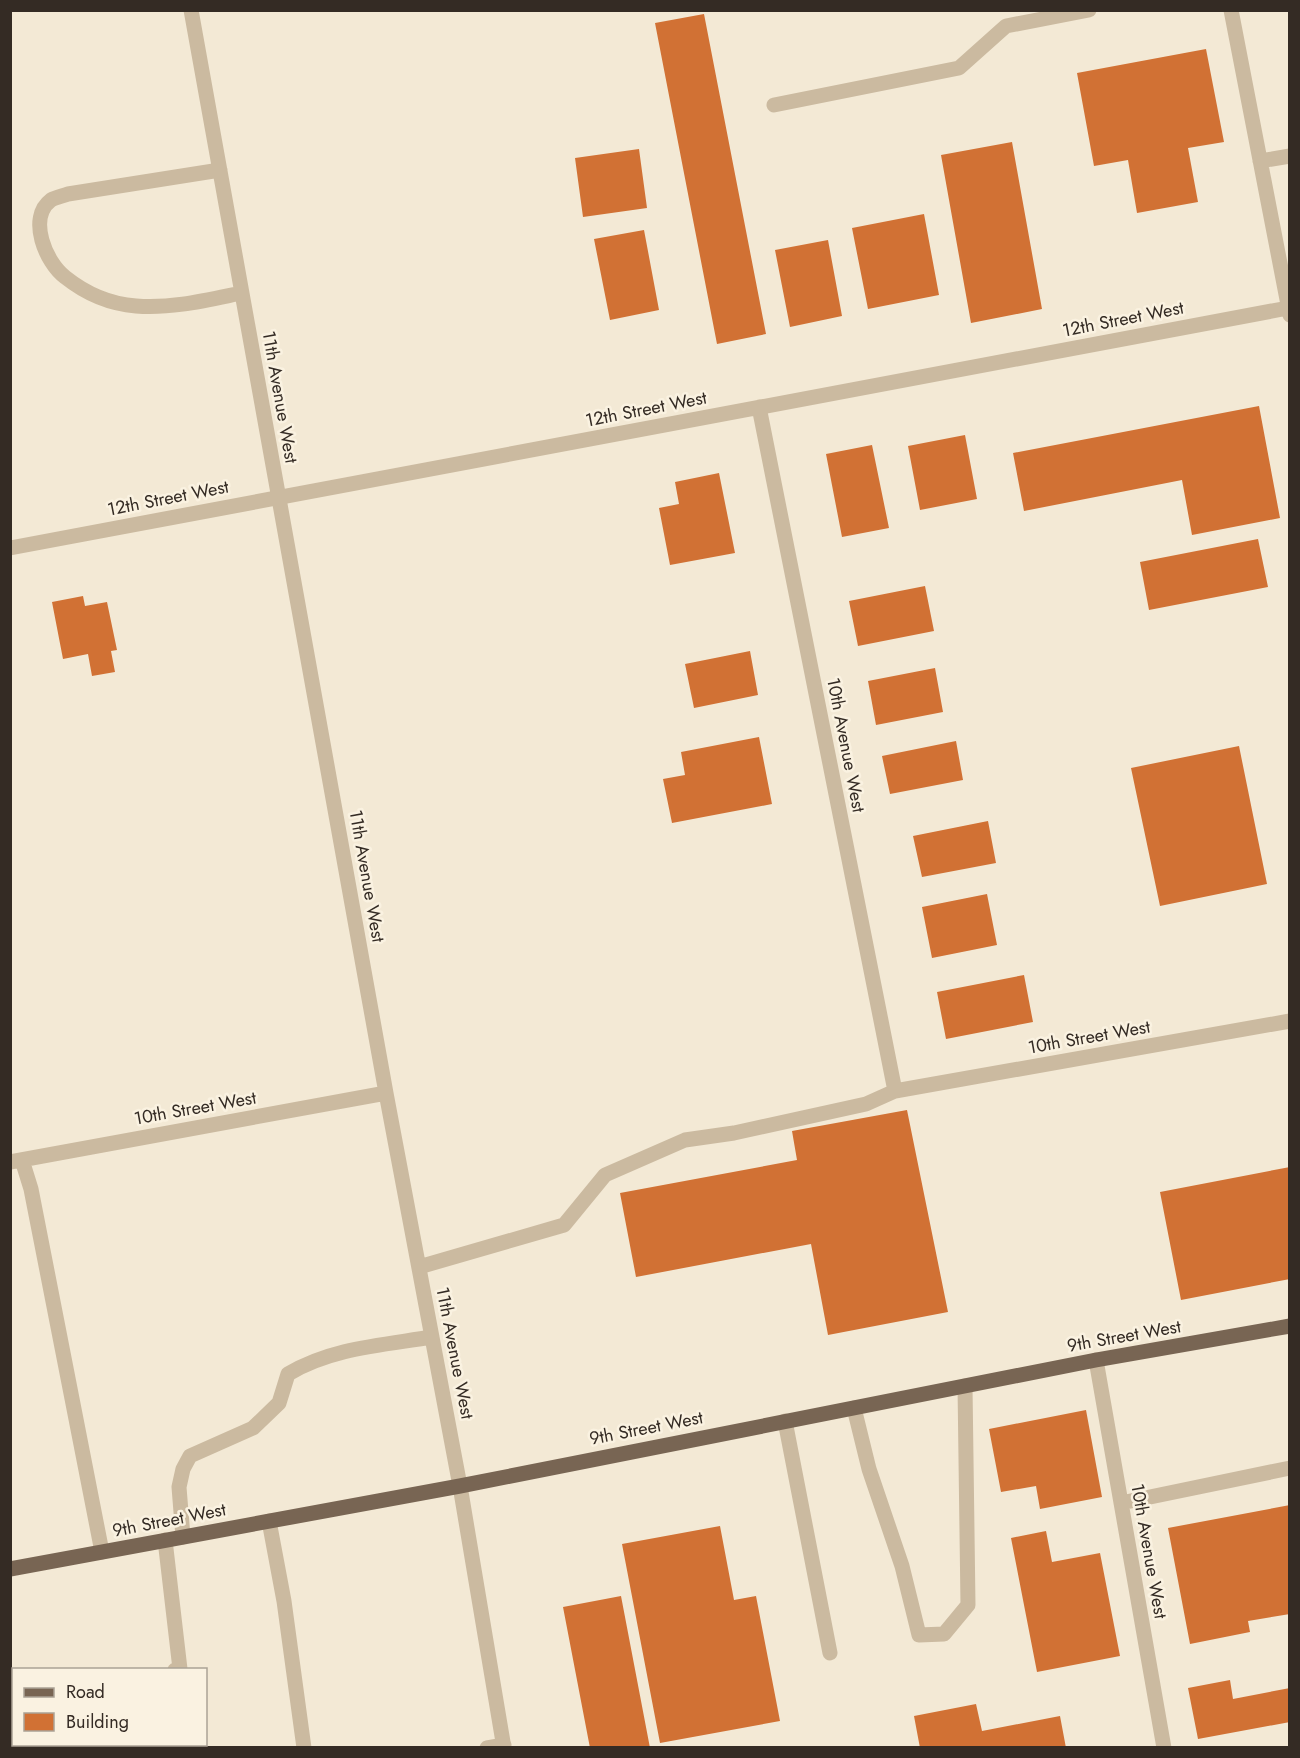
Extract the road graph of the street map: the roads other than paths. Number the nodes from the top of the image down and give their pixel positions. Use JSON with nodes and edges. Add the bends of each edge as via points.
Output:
{"nodes":[{"id":1,"x":191,"y":10,"type":"edge"},
{"id":2,"x":1089,"y":10,"type":"edge"},
{"id":3,"x":1231,"y":10,"type":"edge"},
{"id":4,"x":774,"y":105,"type":"dead end"},
{"id":5,"x":1290,"y":156,"type":"edge"},
{"id":6,"x":1260,"y":161,"type":"junction"},
{"id":7,"x":220,"y":170,"type":"junction"},
{"id":8,"x":241,"y":293,"type":"junction"},
{"id":9,"x":1289,"y":311,"type":"edge"},
{"id":10,"x":759,"y":407,"type":"junction"},
{"id":11,"x":278,"y":498,"type":"junction"},
{"id":12,"x":10,"y":548,"type":"edge"},
{"id":13,"x":1290,"y":1021,"type":"edge"},
{"id":14,"x":895,"y":1091,"type":"junction"},
{"id":15,"x":386,"y":1093,"type":"junction"},
{"id":16,"x":16,"y":1161,"type":"edge"},
{"id":17,"x":419,"y":1267,"type":"junction"},
{"id":18,"x":1290,"y":1326,"type":"edge"},
{"id":19,"x":432,"y":1337,"type":"junction"},
{"id":20,"x":1096,"y":1360,"type":"junction"},
{"id":21,"x":965,"y":1386,"type":"junction"},
{"id":22,"x":854,"y":1408,"type":"junction"},
{"id":23,"x":785,"y":1421,"type":"junction"},
{"id":24,"x":1290,"y":1468,"type":"edge"},
{"id":25,"x":460,"y":1486,"type":"junction"},
{"id":26,"x":1121,"y":1503,"type":"junction"},
{"id":27,"x":269,"y":1521,"type":"junction"},
{"id":28,"x":183,"y":1537,"type":"junction"},
{"id":29,"x":165,"y":1540,"type":"junction"},
{"id":30,"x":102,"y":1552,"type":"junction"},
{"id":31,"x":10,"y":1569,"type":"edge"},
{"id":32,"x":830,"y":1653,"type":"dead end"},
{"id":33,"x":180,"y":1668,"type":"edge"},
{"id":34,"x":504,"y":1746,"type":"edge"},
{"id":35,"x":304,"y":1748,"type":"edge"},
{"id":36,"x":488,"y":1748,"type":"edge"},
{"id":37,"x":1164,"y":1748,"type":"edge"}],
"edges":[{"from":1,"to":7,"type":"street","name":"11th Avenue West"},
{"from":2,"to":4,"type":"street","via":[[1006,26],[959,68]]},
{"from":3,"to":6,"type":"street"},
{"from":5,"to":6,"type":"street"},
{"from":6,"to":9,"type":"street"},
{"from":7,"to":8,"type":"street","name":"11th Avenue West"},
{"from":7,"to":8,"type":"street","via":[[68,194],[51,201],[39,226],[45,254],[63,276],[97,297],[135,306],[166,306]]},
{"from":8,"to":11,"type":"street","name":"11th Avenue West"},
{"from":9,"to":10,"type":"street","name":"12th Street West"},
{"from":10,"to":11,"type":"street","name":"12th Street West"},
{"from":10,"to":14,"type":"street","name":"10th Avenue West"},
{"from":11,"to":12,"type":"street","name":"12th Street West"},
{"from":11,"to":15,"type":"street","name":"11th Avenue West"},
{"from":13,"to":14,"type":"street","name":"10th Street West"},
{"from":14,"to":17,"type":"street","name":"10th Street West","via":[[866,1104],[685,1140],[605,1175],[564,1225]]},
{"from":15,"to":16,"type":"street","name":"10th Street West"},
{"from":15,"to":17,"type":"street","name":"11th Avenue West"},
{"from":16,"to":30,"type":"street","via":[[31,1189]]},
{"from":17,"to":19,"type":"street","name":"11th Avenue West"},
{"from":18,"to":20,"type":"main road","name":"9th Street West"},
{"from":19,"to":25,"type":"street","name":"11th Avenue West"},
{"from":19,"to":28,"type":"street","via":[[328,1355],[288,1374],[279,1403],[253,1428],[190,1456],[179,1487]]},
{"from":20,"to":21,"type":"main road","name":"9th Street West"},
{"from":20,"to":26,"type":"street","name":"10th Avenue West"},
{"from":21,"to":22,"type":"main road","name":"9th Street West"},
{"from":21,"to":22,"type":"street","via":[[968,1605],[944,1634],[919,1635]]},
{"from":22,"to":23,"type":"main road","name":"9th Street West"},
{"from":23,"to":25,"type":"main road","name":"9th Street West"},
{"from":23,"to":32,"type":"street"},
{"from":24,"to":26,"type":"street"},
{"from":25,"to":27,"type":"main road","name":"9th Street West"},
{"from":25,"to":34,"type":"street","name":"11th Avenue West"},
{"from":26,"to":37,"type":"street","name":"10th Avenue West"},
{"from":27,"to":28,"type":"main road","name":"9th Street West"},
{"from":27,"to":35,"type":"street"},
{"from":28,"to":29,"type":"main road","name":"9th Street West"},
{"from":29,"to":30,"type":"main road","name":"9th Street West"},
{"from":29,"to":33,"type":"street"},
{"from":30,"to":31,"type":"main road","name":"9th Street West"},
{"from":34,"to":36,"type":"street"}]}
